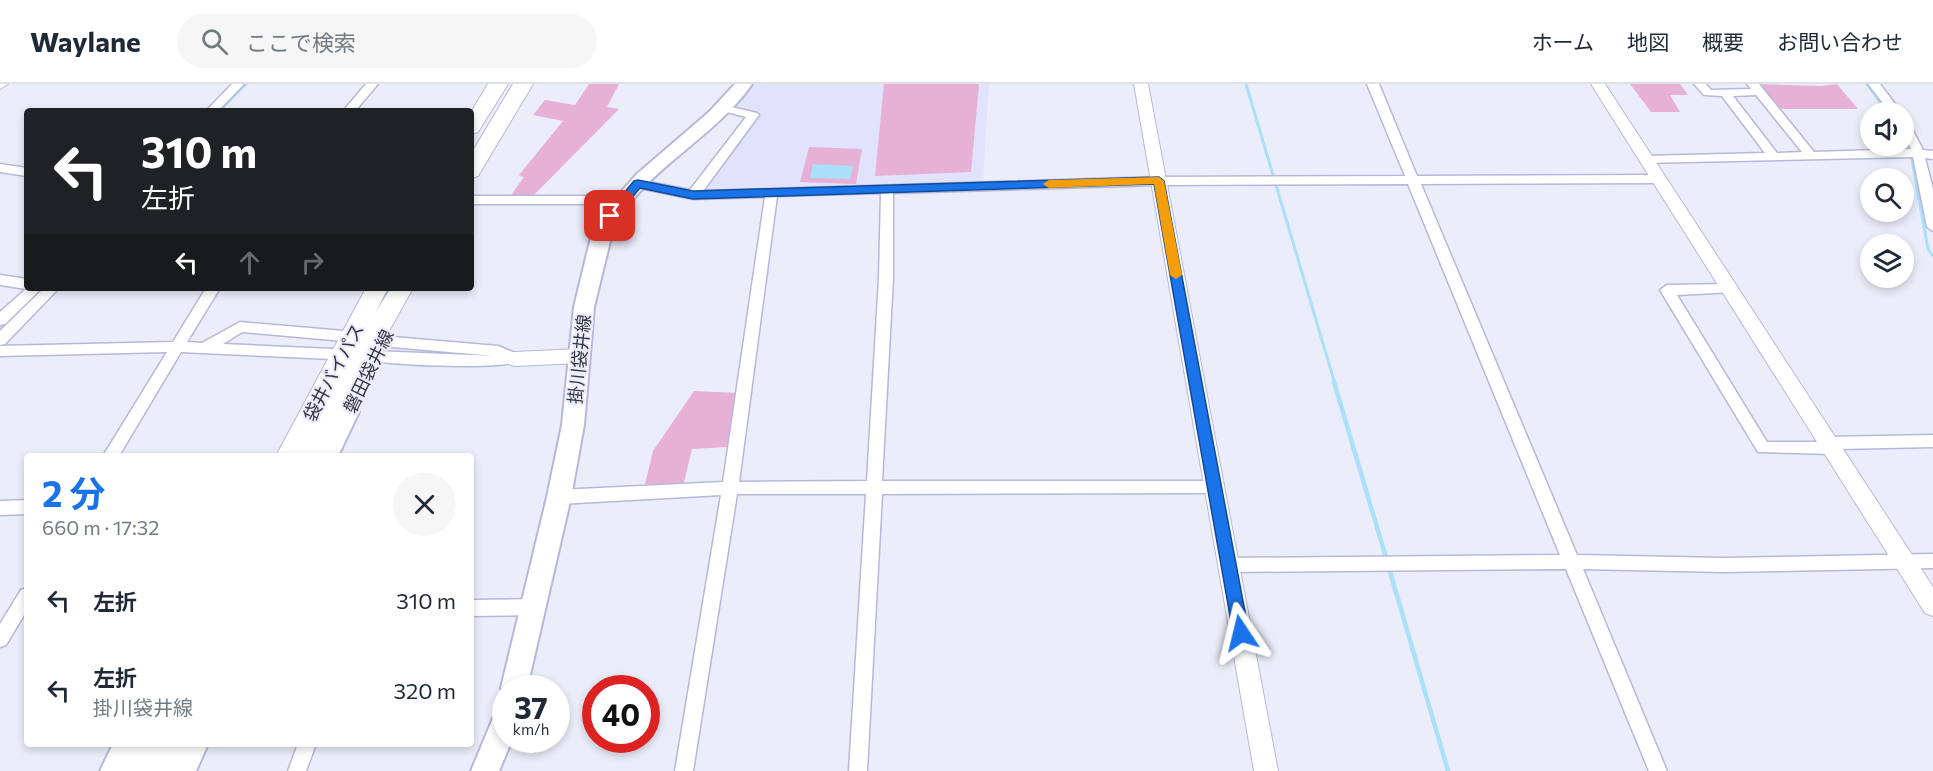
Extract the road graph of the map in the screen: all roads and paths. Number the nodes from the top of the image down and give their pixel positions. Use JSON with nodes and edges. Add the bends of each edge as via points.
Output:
{"nodes":[{"id":1,"x":238,"y":84,"type":"edge"},
{"id":2,"x":250,"y":84,"type":"edge"},
{"id":3,"x":372,"y":84,"type":"edge"},
{"id":4,"x":498,"y":84,"type":"edge"},
{"id":5,"x":523,"y":84,"type":"edge"},
{"id":6,"x":744,"y":84,"type":"edge"},
{"id":7,"x":1141,"y":84,"type":"edge"},
{"id":8,"x":1373,"y":84,"type":"edge"},
{"id":9,"x":1598,"y":84,"type":"edge"},
{"id":10,"x":1700,"y":84,"type":"edge"},
{"id":11,"x":1874,"y":84,"type":"edge"},
{"id":12,"x":1756,"y":88,"type":"edge"},
{"id":13,"x":1725,"y":93,"type":"junction"},
{"id":14,"x":1888,"y":102,"type":"edge"},
{"id":15,"x":215,"y":108,"type":"edge"},
{"id":16,"x":228,"y":108,"type":"edge"},
{"id":17,"x":352,"y":108,"type":"edge"},
{"id":18,"x":723,"y":108,"type":"junction"},
{"id":19,"x":474,"y":124,"type":"edge"},
{"id":20,"x":1914,"y":143,"type":"edge"},
{"id":21,"x":1919,"y":153,"type":"junction"},
{"id":22,"x":1933,"y":155,"type":"edge"},
{"id":23,"x":1773,"y":156,"type":"junction"},
{"id":24,"x":1811,"y":156,"type":"junction"},
{"id":25,"x":1646,"y":160,"type":"junction"},
{"id":26,"x":474,"y":166,"type":"edge"},
{"id":27,"x":0,"y":168,"type":"edge"},
{"id":28,"x":24,"y":172,"type":"edge"},
{"id":29,"x":1658,"y":179,"type":"junction"},
{"id":30,"x":1412,"y":180,"type":"junction"},
{"id":31,"x":1159,"y":181,"type":"junction"},
{"id":32,"x":638,"y":184,"type":"junction"},
{"id":33,"x":887,"y":189,"type":"junction"},
{"id":34,"x":772,"y":191,"type":"junction"},
{"id":35,"x":693,"y":195,"type":"junction"},
{"id":36,"x":474,"y":200,"type":"edge"},
{"id":37,"x":623,"y":200,"type":"junction"},
{"id":38,"x":1933,"y":227,"type":"edge"},
{"id":39,"x":0,"y":280,"type":"edge"},
{"id":40,"x":24,"y":284,"type":"edge"},
{"id":41,"x":1729,"y":289,"type":"junction"},
{"id":42,"x":32,"y":291,"type":"edge"},
{"id":43,"x":49,"y":291,"type":"edge"},
{"id":44,"x":211,"y":291,"type":"edge"},
{"id":45,"x":374,"y":291,"type":"edge"},
{"id":46,"x":374,"y":291,"type":"edge"},
{"id":47,"x":400,"y":291,"type":"edge"},
{"id":48,"x":409,"y":291,"type":"edge"},
{"id":49,"x":0,"y":320,"type":"edge"},
{"id":50,"x":0,"y":339,"type":"edge"},
{"id":51,"x":338,"y":345,"type":"junction"},
{"id":52,"x":177,"y":347,"type":"junction"},
{"id":53,"x":205,"y":348,"type":"junction"},
{"id":54,"x":377,"y":348,"type":"junction"},
{"id":55,"x":0,"y":351,"type":"edge"},
{"id":56,"x":579,"y":356,"type":"junction"},
{"id":57,"x":515,"y":359,"type":"joint"},
{"id":58,"x":1933,"y":441,"type":"edge"},
{"id":59,"x":1830,"y":446,"type":"junction"},
{"id":60,"x":113,"y":453,"type":"edge"},
{"id":61,"x":280,"y":453,"type":"edge"},
{"id":62,"x":291,"y":453,"type":"edge"},
{"id":63,"x":315,"y":453,"type":"edge"},
{"id":64,"x":328,"y":453,"type":"edge"},
{"id":65,"x":1214,"y":487,"type":"junction"},
{"id":66,"x":730,"y":488,"type":"junction"},
{"id":67,"x":875,"y":488,"type":"junction"},
{"id":68,"x":559,"y":497,"type":"junction"},
{"id":69,"x":0,"y":507,"type":"edge"},
{"id":70,"x":24,"y":507,"type":"edge"},
{"id":71,"x":1903,"y":560,"type":"junction"},
{"id":72,"x":1933,"y":561,"type":"edge"},
{"id":73,"x":1572,"y":562,"type":"junction"},
{"id":74,"x":1229,"y":565,"type":"junction"},
{"id":75,"x":24,"y":600,"type":"edge"},
{"id":76,"x":1933,"y":606,"type":"edge"},
{"id":77,"x":534,"y":607,"type":"junction"},
{"id":78,"x":474,"y":608,"type":"edge"},
{"id":79,"x":0,"y":639,"type":"edge"},
{"id":80,"x":516,"y":675,"type":"edge"},
{"id":81,"x":126,"y":747,"type":"edge"},
{"id":82,"x":144,"y":747,"type":"edge"},
{"id":83,"x":172,"y":747,"type":"edge"},
{"id":84,"x":193,"y":747,"type":"edge"},
{"id":85,"x":306,"y":747,"type":"edge"},
{"id":86,"x":492,"y":753,"type":"edge"},
{"id":87,"x":114,"y":771,"type":"edge"},
{"id":88,"x":132,"y":771,"type":"edge"},
{"id":89,"x":160,"y":771,"type":"edge"},
{"id":90,"x":182,"y":771,"type":"edge"},
{"id":91,"x":297,"y":771,"type":"edge"},
{"id":92,"x":485,"y":771,"type":"edge"},
{"id":93,"x":684,"y":771,"type":"edge"},
{"id":94,"x":858,"y":771,"type":"edge"},
{"id":95,"x":1266,"y":771,"type":"edge"},
{"id":96,"x":1658,"y":771,"type":"edge"}],
"edges":[{"from":1,"to":15,"type":"street"},
{"from":2,"to":16,"type":"street"},
{"from":3,"to":17,"type":"street"},
{"from":4,"to":19,"type":"highway"},
{"from":5,"to":26,"type":"highway"},
{"from":6,"to":18,"type":"main road","name":"掛川袋井線"},
{"from":7,"to":31,"type":"street"},
{"from":8,"to":30,"type":"street"},
{"from":9,"to":25,"type":"street"},
{"from":10,"to":13,"type":"street","via":[[1708,93]]},
{"from":11,"to":14,"type":"street"},
{"from":12,"to":13,"type":"street"},
{"from":12,"to":24,"type":"street"},
{"from":13,"to":23,"type":"street"},
{"from":18,"to":32,"type":"main road","name":"掛川袋井線"},
{"from":18,"to":35,"type":"street","via":[[753,115]]},
{"from":20,"to":21,"type":"street"},
{"from":21,"to":22,"type":"street"},
{"from":21,"to":24,"type":"street"},
{"from":21,"to":38,"type":"street"},
{"from":23,"to":24,"type":"street"},
{"from":23,"to":25,"type":"street"},
{"from":25,"to":29,"type":"street"},
{"from":27,"to":28,"type":"street"},
{"from":29,"to":30,"type":"street"},
{"from":29,"to":41,"type":"street"},
{"from":30,"to":31,"type":"street"},
{"from":30,"to":73,"type":"street"},
{"from":31,"to":33,"type":"street"},
{"from":31,"to":65,"type":"street"},
{"from":32,"to":35,"type":"street"},
{"from":32,"to":37,"type":"main road","name":"掛川袋井線"},
{"from":33,"to":34,"type":"street"},
{"from":33,"to":67,"type":"street"},
{"from":34,"to":35,"type":"street"},
{"from":34,"to":66,"type":"street"},
{"from":36,"to":37,"type":"street"},
{"from":37,"to":56,"type":"main road","name":"掛川袋井線","via":[[603,229],[584,307]]},
{"from":39,"to":40,"type":"street"},
{"from":41,"to":59,"type":"street"},
{"from":41,"to":59,"type":"street","via":[[1667,290],[1763,448]]},
{"from":42,"to":49,"type":"street"},
{"from":43,"to":50,"type":"street"},
{"from":44,"to":52,"type":"street"},
{"from":45,"to":51,"type":"main road","name":"磐田袋井線"},
{"from":46,"to":62,"type":"highway","name":"袋井バイパス"},
{"from":47,"to":63,"type":"highway","name":"袋井バイパス","via":[[367,348]]},
{"from":48,"to":54,"type":"main road","name":"磐田袋井線"},
{"from":51,"to":53,"type":"street"},
{"from":51,"to":53,"type":"street","via":[[240,327]]},
{"from":51,"to":61,"type":"main road","name":"磐田袋井線"},
{"from":52,"to":53,"type":"street"},
{"from":52,"to":55,"type":"street"},
{"from":52,"to":60,"type":"street"},
{"from":54,"to":57,"type":"street","via":[[488,362]]},
{"from":54,"to":64,"type":"main road","name":"磐田袋井線"},
{"from":56,"to":57,"type":"street"},
{"from":56,"to":68,"type":"main road","name":"掛川袋井線","via":[[573,424]]},
{"from":58,"to":59,"type":"street"},
{"from":59,"to":71,"type":"street"},
{"from":65,"to":67,"type":"street"},
{"from":65,"to":74,"type":"street"},
{"from":66,"to":67,"type":"street"},
{"from":66,"to":68,"type":"street"},
{"from":66,"to":93,"type":"street"},
{"from":67,"to":94,"type":"street"},
{"from":68,"to":77,"type":"main road","name":"掛川袋井線"},
{"from":69,"to":70,"type":"street"},
{"from":71,"to":72,"type":"street"},
{"from":71,"to":73,"type":"street","via":[[1724,565]]},
{"from":71,"to":76,"type":"street"},
{"from":73,"to":74,"type":"street"},
{"from":73,"to":96,"type":"street"},
{"from":74,"to":95,"type":"street"},
{"from":75,"to":79,"type":"street"},
{"from":77,"to":78,"type":"street"},
{"from":77,"to":80,"type":"main road","name":"掛川袋井線"},
{"from":81,"to":87,"type":"main road"},
{"from":82,"to":88,"type":"highway"},
{"from":83,"to":89,"type":"highway"},
{"from":84,"to":90,"type":"main road"},
{"from":85,"to":91,"type":"street"},
{"from":86,"to":92,"type":"main road"}]}
